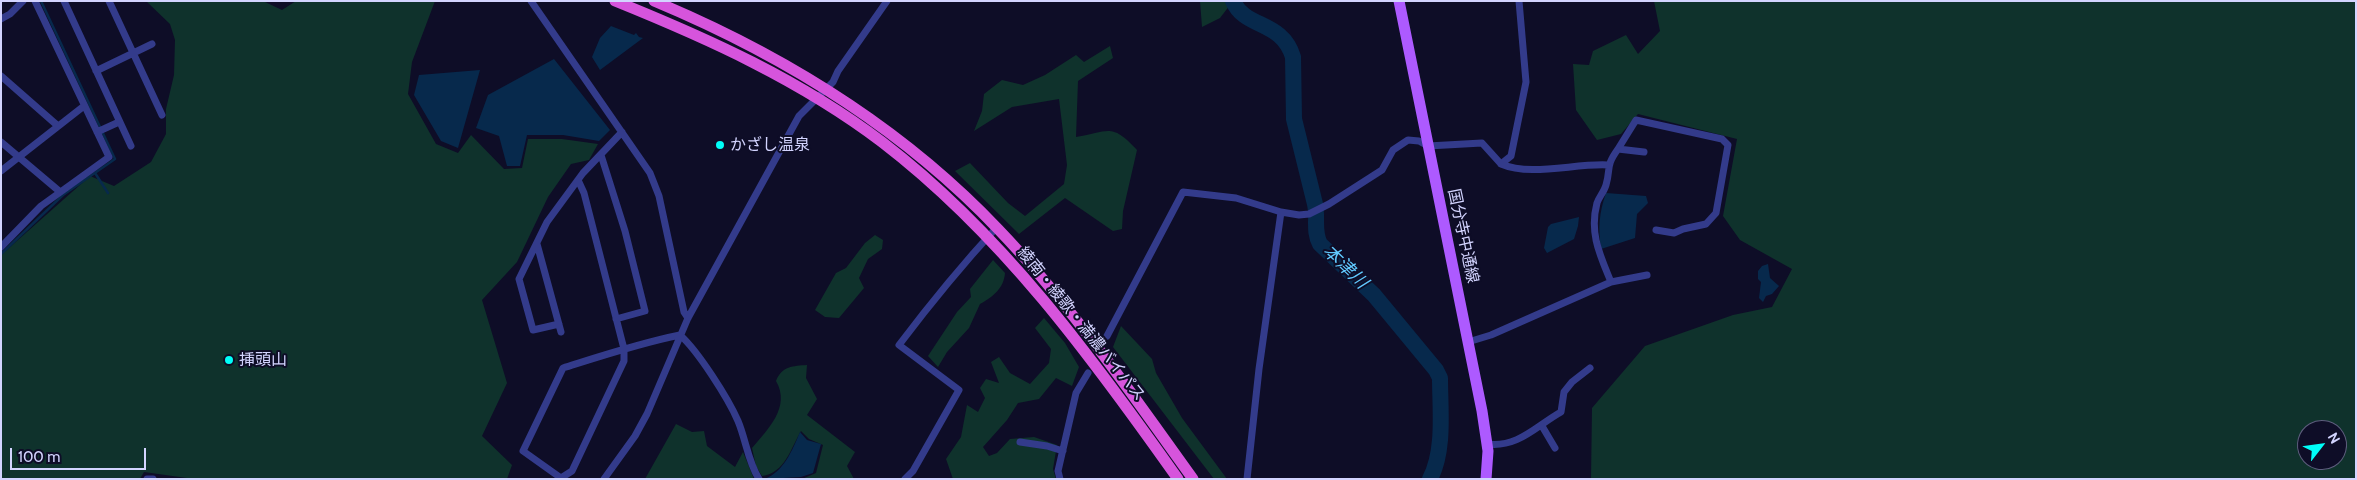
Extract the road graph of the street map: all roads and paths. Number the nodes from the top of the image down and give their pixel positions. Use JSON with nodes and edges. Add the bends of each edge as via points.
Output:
{"nodes":[{"id":1,"x":23,"y":1,"type":"edge"},
{"id":2,"x":35,"y":1,"type":"edge"},
{"id":3,"x":64,"y":1,"type":"edge"},
{"id":4,"x":109,"y":1,"type":"edge"},
{"id":5,"x":531,"y":1,"type":"edge"},
{"id":6,"x":615,"y":1,"type":"edge"},
{"id":7,"x":654,"y":1,"type":"edge"},
{"id":8,"x":887,"y":1,"type":"edge"},
{"id":9,"x":1398,"y":1,"type":"edge"},
{"id":10,"x":1519,"y":1,"type":"edge"},
{"id":11,"x":1,"y":19,"type":"edge"},
{"id":12,"x":152,"y":44,"type":"dead end"},
{"id":13,"x":133,"y":53,"type":"junction"},
{"id":14,"x":96,"y":71,"type":"junction"},
{"id":15,"x":1,"y":76,"type":"edge"},
{"id":16,"x":825,"y":89,"type":"junction"},
{"id":17,"x":815,"y":98,"type":"junction"},
{"id":18,"x":84,"y":106,"type":"junction"},
{"id":19,"x":162,"y":115,"type":"dead end"},
{"id":20,"x":119,"y":122,"type":"junction"},
{"id":21,"x":58,"y":126,"type":"junction"},
{"id":22,"x":100,"y":130,"type":"junction"},
{"id":23,"x":622,"y":132,"type":"junction"},
{"id":24,"x":1,"y":142,"type":"edge"},
{"id":25,"x":131,"y":146,"type":"dead end"},
{"id":26,"x":1428,"y":146,"type":"junction"},
{"id":27,"x":1618,"y":149,"type":"junction"},
{"id":28,"x":1644,"y":152,"type":"dead end"},
{"id":29,"x":602,"y":155,"type":"junction"},
{"id":30,"x":19,"y":157,"type":"junction"},
{"id":31,"x":1501,"y":164,"type":"junction"},
{"id":32,"x":1608,"y":165,"type":"junction"},
{"id":33,"x":1,"y":171,"type":"edge"},
{"id":34,"x":578,"y":180,"type":"junction"},
{"id":35,"x":59,"y":191,"type":"junction"},
{"id":36,"x":1281,"y":212,"type":"junction"},
{"id":37,"x":997,"y":227,"type":"junction"},
{"id":38,"x":1656,"y":230,"type":"dead end"},
{"id":39,"x":988,"y":237,"type":"junction"},
{"id":40,"x":537,"y":244,"type":"junction"},
{"id":41,"x":1,"y":247,"type":"edge"},
{"id":42,"x":1647,"y":275,"type":"dead end"},
{"id":43,"x":1611,"y":282,"type":"junction"},
{"id":44,"x":688,"y":318,"type":"junction"},
{"id":45,"x":616,"y":319,"type":"junction"},
{"id":46,"x":559,"y":324,"type":"junction"},
{"id":47,"x":561,"y":332,"type":"dead end"},
{"id":48,"x":680,"y":335,"type":"junction"},
{"id":49,"x":1107,"y":336,"type":"dead end"},
{"id":50,"x":1468,"y":342,"type":"junction"},
{"id":51,"x":624,"y":349,"type":"junction"},
{"id":52,"x":1590,"y":368,"type":"dead end"},
{"id":53,"x":1088,"y":372,"type":"dead end"},
{"id":54,"x":1148,"y":426,"type":"junction"},
{"id":55,"x":1542,"y":426,"type":"junction"},
{"id":56,"x":1020,"y":442,"type":"dead end"},
{"id":57,"x":1487,"y":444,"type":"junction"},
{"id":58,"x":1555,"y":448,"type":"dead end"},
{"id":59,"x":1063,"y":452,"type":"junction"},
{"id":60,"x":147,"y":479,"type":"edge"},
{"id":61,"x":153,"y":479,"type":"edge"},
{"id":62,"x":561,"y":479,"type":"edge"},
{"id":63,"x":604,"y":479,"type":"edge"},
{"id":64,"x":759,"y":479,"type":"edge"},
{"id":65,"x":905,"y":479,"type":"edge"},
{"id":66,"x":1060,"y":479,"type":"edge"},
{"id":67,"x":1172,"y":479,"type":"edge"},
{"id":68,"x":1178,"y":479,"type":"edge"},
{"id":69,"x":1193,"y":479,"type":"edge"},
{"id":70,"x":1197,"y":479,"type":"edge"},
{"id":71,"x":1248,"y":479,"type":"edge"},
{"id":72,"x":1486,"y":479,"type":"edge"}],
"edges":[{"from":1,"to":11,"type":"street"},
{"from":2,"to":18,"type":"street"},
{"from":3,"to":14,"type":"street"},
{"from":4,"to":13,"type":"street"},
{"from":5,"to":23,"type":"street"},
{"from":6,"to":17,"type":"highway","name":"綾南・綾歌・満濃バイパス","via":[[720,45]]},
{"from":7,"to":16,"type":"highway","name":"綾南・綾歌・満濃バイパス","via":[[727,34]]},
{"from":8,"to":16,"type":"street","via":[[833,82]]},
{"from":9,"to":26,"type":"main road","name":"国分寺中通線"},
{"from":10,"to":31,"type":"street","via":[[1526,82],[1511,156]]},
{"from":12,"to":13,"type":"street"},
{"from":13,"to":14,"type":"street"},
{"from":13,"to":19,"type":"street"},
{"from":14,"to":20,"type":"street"},
{"from":15,"to":21,"type":"street"},
{"from":16,"to":17,"type":"street"},
{"from":16,"to":37,"type":"highway","name":"綾南・綾歌・満濃バイパス","via":[[888,132]]},
{"from":17,"to":39,"type":"highway","name":"綾南・綾歌・満濃バイパス","via":[[932,183]]},
{"from":17,"to":44,"type":"street","via":[[799,116]]},
{"from":18,"to":21,"type":"street"},
{"from":18,"to":22,"type":"street"},
{"from":20,"to":22,"type":"street"},
{"from":20,"to":25,"type":"street"},
{"from":21,"to":30,"type":"street"},
{"from":22,"to":35,"type":"street","via":[[109,157]]},
{"from":23,"to":29,"type":"street"},
{"from":23,"to":44,"type":"street","via":[[641,157],[657,188]]},
{"from":24,"to":30,"type":"street"},
{"from":26,"to":31,"type":"street","via":[[1482,143]]},
{"from":26,"to":36,"type":"street","via":[[1408,140],[1393,150],[1382,170],[1329,204],[1309,214]]},
{"from":26,"to":50,"type":"main road","name":"国分寺中通線"},
{"from":27,"to":28,"type":"street"},
{"from":27,"to":32,"type":"street"},
{"from":27,"to":38,"type":"street","via":[[1636,120],[1722,139],[1728,145],[1716,213],[1706,224],[1674,233]]},
{"from":29,"to":34,"type":"street"},
{"from":29,"to":45,"type":"street","via":[[645,310]]},
{"from":30,"to":33,"type":"street"},
{"from":30,"to":35,"type":"street"},
{"from":31,"to":32,"type":"street","via":[[1518,169]]},
{"from":32,"to":43,"type":"street","via":[[1606,185],[1593,223],[1594,241]]},
{"from":34,"to":40,"type":"street","via":[[547,222]]},
{"from":34,"to":45,"type":"street"},
{"from":35,"to":41,"type":"street"},
{"from":36,"to":49,"type":"street","via":[[1236,198],[1183,192]]},
{"from":36,"to":71,"type":"street","via":[[1259,369]]},
{"from":37,"to":39,"type":"street"},
{"from":37,"to":54,"type":"highway","name":"綾南・綾歌・満濃バイパス","via":[[1074,315]]},
{"from":39,"to":54,"type":"highway","name":"綾南・綾歌・満濃バイパス"},
{"from":39,"to":65,"type":"street","via":[[940,290],[899,345],[959,390],[913,471]]},
{"from":40,"to":46,"type":"street"},
{"from":40,"to":46,"type":"street","via":[[519,279],[533,330]]},
{"from":42,"to":43,"type":"street"},
{"from":43,"to":50,"type":"street"},
{"from":44,"to":48,"type":"street"},
{"from":45,"to":51,"type":"street"},
{"from":46,"to":47,"type":"street"},
{"from":48,"to":51,"type":"street"},
{"from":48,"to":63,"type":"street","via":[[647,414]]},
{"from":48,"to":64,"type":"street","via":[[693,347],[738,420]]},
{"from":50,"to":57,"type":"main road","name":"国分寺中通線"},
{"from":51,"to":62,"type":"street","via":[[624,361],[572,471]]},
{"from":51,"to":62,"type":"street","via":[[562,368],[523,451]]},
{"from":52,"to":55,"type":"street","via":[[1572,382],[1564,392],[1560,412]]},
{"from":53,"to":59,"type":"street","via":[[1076,393]]},
{"from":54,"to":67,"type":"highway"},
{"from":54,"to":68,"type":"highway","name":"綾南・綾歌・満濃バイパス"},
{"from":54,"to":69,"type":"highway","name":"綾南・綾歌・満濃バイパス"},
{"from":54,"to":70,"type":"highway"},
{"from":55,"to":57,"type":"street","via":[[1519,440],[1499,446]]},
{"from":55,"to":58,"type":"street"},
{"from":56,"to":59,"type":"street"},
{"from":57,"to":72,"type":"main road","name":"国分寺中通線"},
{"from":59,"to":66,"type":"street","via":[[1058,471]]},
{"from":60,"to":61,"type":"street"}]}
